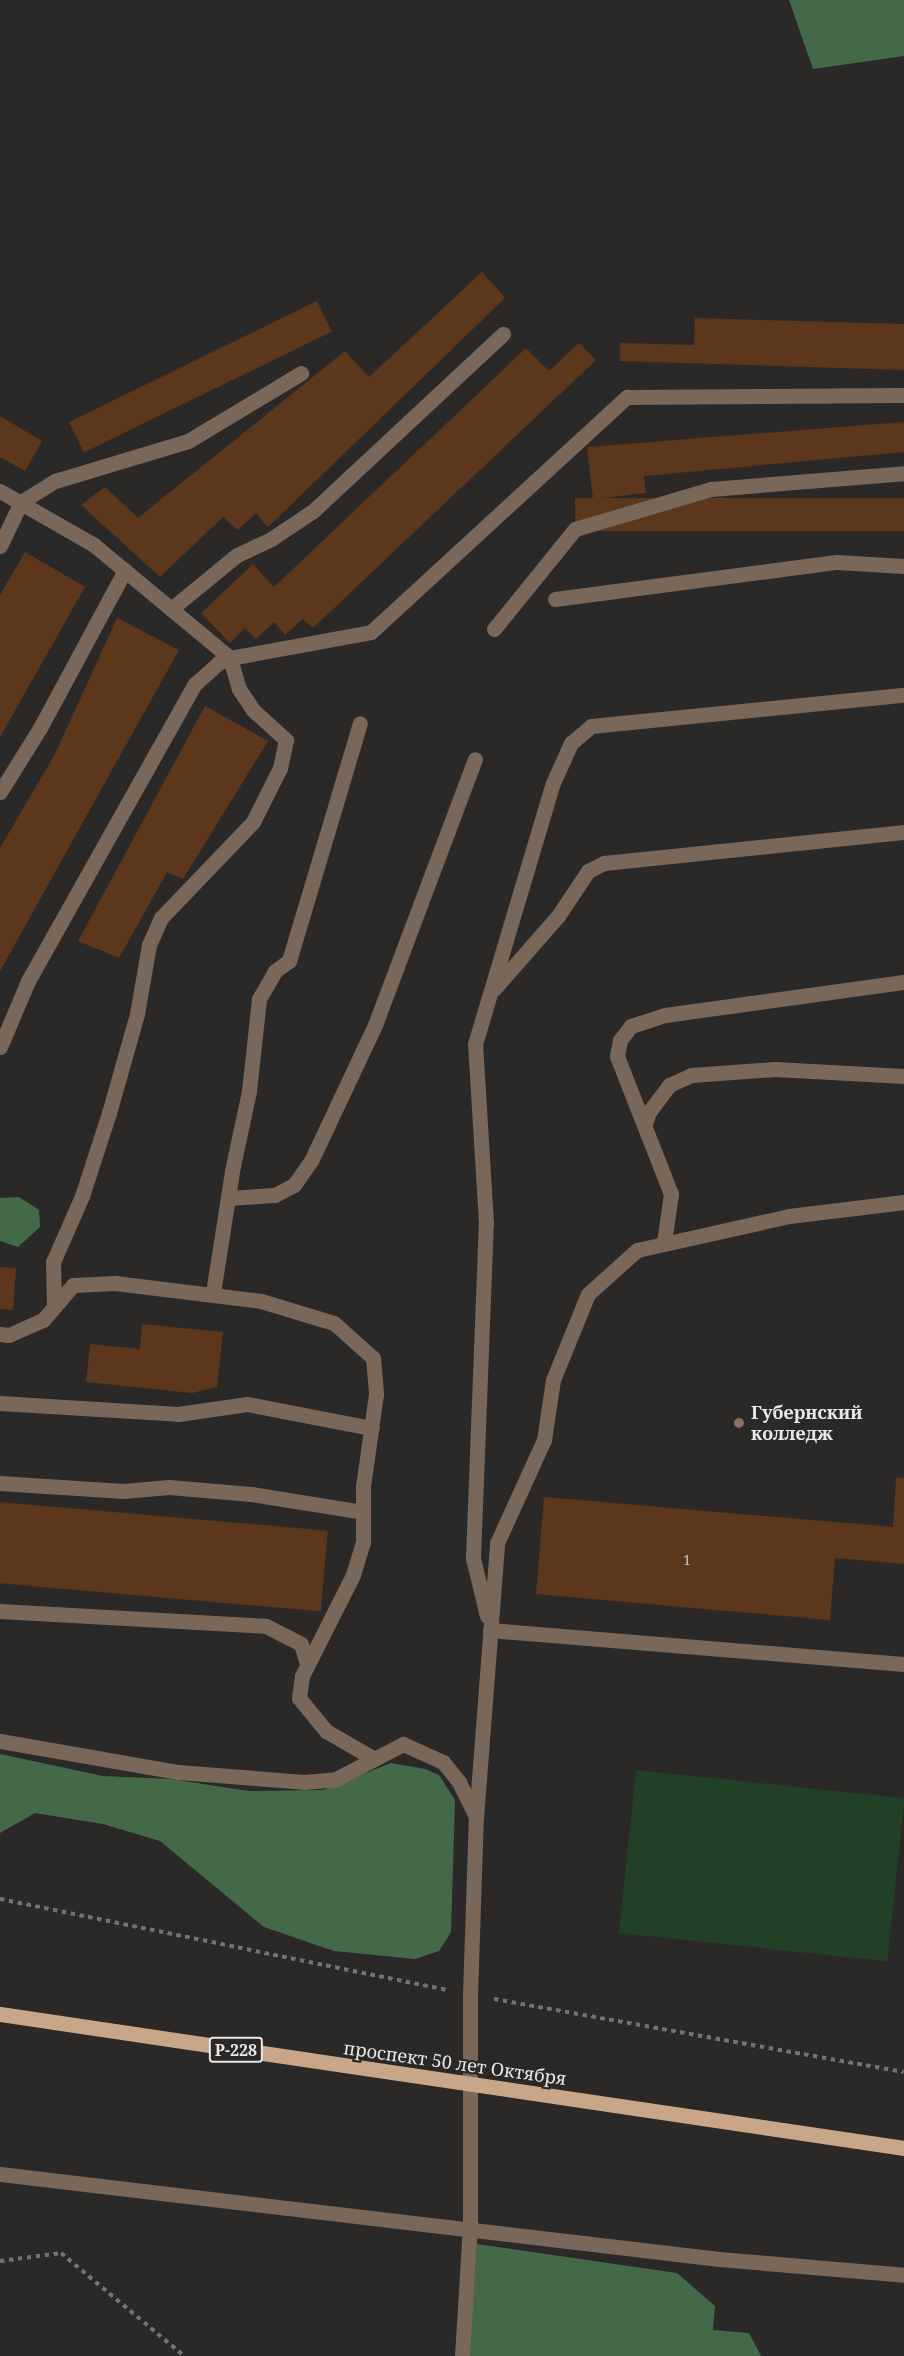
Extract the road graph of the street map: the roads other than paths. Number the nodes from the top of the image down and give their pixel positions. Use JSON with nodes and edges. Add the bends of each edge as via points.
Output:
{"nodes":[{"id":1,"x":503,"y":334,"type":"dead end"},
{"id":2,"x":301,"y":373,"type":"dead end"},
{"id":3,"x":904,"y":395,"type":"edge"},
{"id":4,"x":904,"y":473,"type":"edge"},
{"id":5,"x":0,"y":491,"type":"edge"},
{"id":6,"x":21,"y":502,"type":"junction"},
{"id":7,"x":0,"y":546,"type":"edge"},
{"id":8,"x":904,"y":566,"type":"edge"},
{"id":9,"x":125,"y":570,"type":"junction"},
{"id":10,"x":555,"y":599,"type":"dead end"},
{"id":11,"x":171,"y":609,"type":"junction"},
{"id":12,"x":494,"y":629,"type":"dead end"},
{"id":13,"x":230,"y":658,"type":"junction"},
{"id":14,"x":904,"y":695,"type":"edge"},
{"id":15,"x":360,"y":723,"type":"dead end"},
{"id":16,"x":475,"y":759,"type":"dead end"},
{"id":17,"x":0,"y":792,"type":"edge"},
{"id":18,"x":904,"y":832,"type":"edge"},
{"id":19,"x":904,"y":982,"type":"edge"},
{"id":20,"x":490,"y":993,"type":"junction"},
{"id":21,"x":0,"y":1047,"type":"edge"},
{"id":22,"x":904,"y":1076,"type":"edge"},
{"id":23,"x":645,"y":1124,"type":"junction"},
{"id":24,"x":228,"y":1198,"type":"junction"},
{"id":25,"x":904,"y":1202,"type":"edge"},
{"id":26,"x":664,"y":1242,"type":"junction"},
{"id":27,"x":213,"y":1293,"type":"junction"},
{"id":28,"x":54,"y":1307,"type":"junction"},
{"id":29,"x":0,"y":1334,"type":"edge"},
{"id":30,"x":0,"y":1403,"type":"edge"},
{"id":31,"x":372,"y":1428,"type":"junction"},
{"id":32,"x":0,"y":1483,"type":"edge"},
{"id":33,"x":363,"y":1512,"type":"junction"},
{"id":34,"x":0,"y":1611,"type":"edge"},
{"id":35,"x":490,"y":1630,"type":"junction"},
{"id":36,"x":307,"y":1664,"type":"junction"},
{"id":37,"x":904,"y":1664,"type":"edge"},
{"id":38,"x":0,"y":1741,"type":"edge"},
{"id":39,"x":371,"y":1757,"type":"junction"},
{"id":40,"x":476,"y":1818,"type":"junction"},
{"id":41,"x":0,"y":2014,"type":"edge"},
{"id":42,"x":471,"y":2086,"type":"junction"},
{"id":43,"x":904,"y":2148,"type":"edge"},
{"id":44,"x":0,"y":2174,"type":"edge"},
{"id":45,"x":470,"y":2227,"type":"junction"},
{"id":46,"x":904,"y":2275,"type":"edge"},
{"id":47,"x":462,"y":2356,"type":"edge"}],
"edges":[{"from":1,"to":11,"type":"street","via":[[313,511],[271,539],[237,555]]},
{"from":2,"to":6,"type":"street","via":[[188,441],[55,481]]},
{"from":3,"to":13,"type":"street","via":[[627,398],[371,632]]},
{"from":4,"to":12,"type":"street","via":[[711,489],[575,529]]},
{"from":5,"to":6,"type":"street"},
{"from":6,"to":7,"type":"street"},
{"from":6,"to":9,"type":"street","via":[[94,544]]},
{"from":8,"to":10,"type":"street","via":[[837,562]]},
{"from":9,"to":11,"type":"street"},
{"from":9,"to":17,"type":"street","via":[[40,728]]},
{"from":11,"to":13,"type":"street"},
{"from":13,"to":21,"type":"street","via":[[218,663],[195,684],[28,981]]},
{"from":13,"to":28,"type":"street","via":[[239,689],[253,710],[286,740],[280,768],[254,822],[161,918],[149,945],[137,1014],[109,1113],[82,1196],[53,1262]]},
{"from":14,"to":20,"type":"street","via":[[591,726],[571,743],[554,783]]},
{"from":15,"to":24,"type":"street","via":[[289,961],[275,971],[259,999],[249,1091]]},
{"from":16,"to":24,"type":"street","via":[[375,1025],[311,1161],[294,1185],[275,1195]]},
{"from":18,"to":20,"type":"street","via":[[604,863],[588,871],[558,916]]},
{"from":19,"to":23,"type":"street","via":[[665,1015],[631,1026],[620,1040],[617,1056]]},
{"from":20,"to":35,"type":"street","via":[[475,1044],[486,1223],[474,1558]]},
{"from":22,"to":23,"type":"street","via":[[775,1069],[691,1075],[669,1085]]},
{"from":23,"to":26,"type":"street","via":[[671,1194]]},
{"from":24,"to":27,"type":"street"},
{"from":25,"to":26,"type":"street","via":[[789,1216]]},
{"from":26,"to":35,"type":"street","via":[[637,1250],[588,1294],[553,1380],[544,1440],[497,1543]]},
{"from":27,"to":28,"type":"street","via":[[115,1283],[73,1285]]},
{"from":27,"to":31,"type":"street","via":[[261,1301],[334,1323],[373,1358],[376,1394]]},
{"from":28,"to":29,"type":"street","via":[[44,1320],[9,1335]]},
{"from":30,"to":31,"type":"street","via":[[178,1414],[247,1404]]},
{"from":31,"to":33,"type":"street"},
{"from":32,"to":33,"type":"street","via":[[123,1491],[169,1487],[251,1494]]},
{"from":33,"to":36,"type":"street","via":[[363,1542],[352,1575]]},
{"from":34,"to":36,"type":"street","via":[[266,1626],[301,1644]]},
{"from":35,"to":37,"type":"street"},
{"from":35,"to":40,"type":"street"},
{"from":36,"to":39,"type":"street","via":[[299,1698],[326,1731]]},
{"from":38,"to":39,"type":"street","via":[[178,1772],[263,1781],[336,1779]]},
{"from":39,"to":40,"type":"street","via":[[403,1744],[443,1762],[459,1782]]},
{"from":40,"to":42,"type":"street"},
{"from":41,"to":42,"type":"main road","name":"проспект 50 лет Октября","number":"Р-228"},
{"from":42,"to":43,"type":"main road","name":"проспект 50 лет Октября","number":"Р-228"},
{"from":42,"to":45,"type":"street"},
{"from":44,"to":45,"type":"street"},
{"from":45,"to":46,"type":"street","via":[[719,2259]]},
{"from":45,"to":47,"type":"street"}]}
